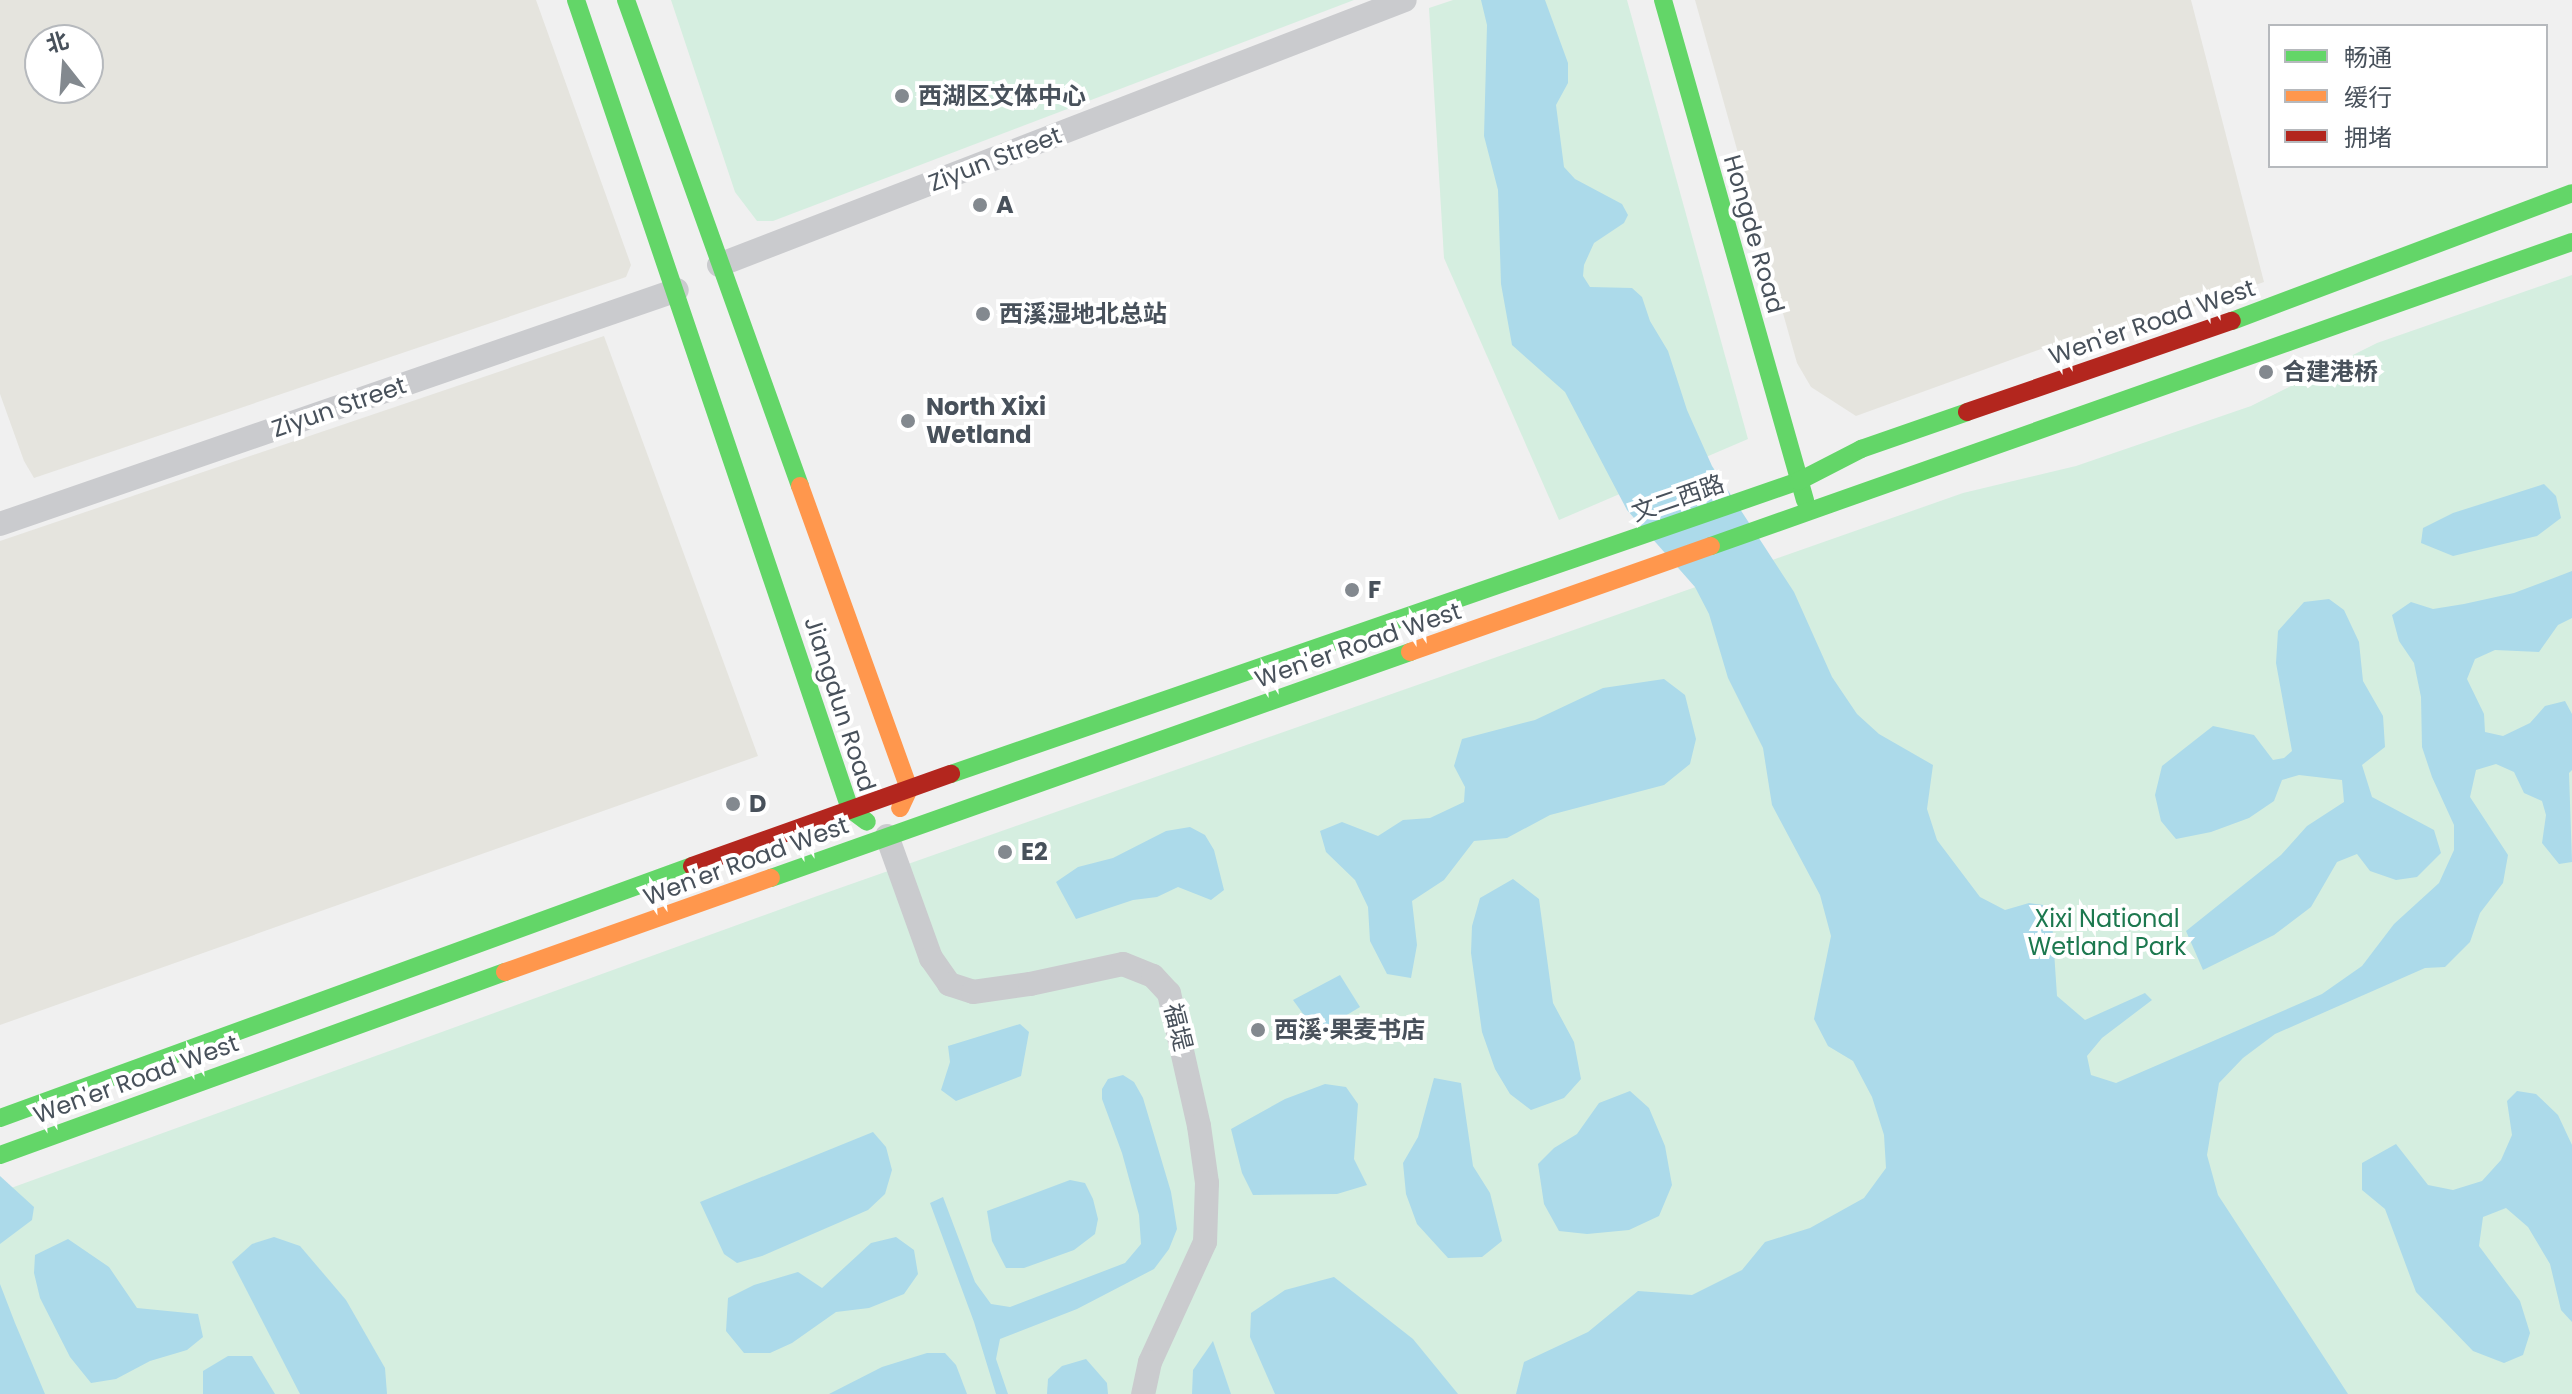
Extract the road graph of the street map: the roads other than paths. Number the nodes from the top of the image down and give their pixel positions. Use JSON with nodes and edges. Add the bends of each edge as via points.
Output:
{"nodes":[{"id":1,"x":576,"y":0,"type":"edge"},
{"id":2,"x":626,"y":0,"type":"edge"},
{"id":3,"x":1405,"y":0,"type":"edge"},
{"id":4,"x":1663,"y":0,"type":"edge"},
{"id":5,"x":2572,"y":193,"type":"edge"},
{"id":6,"x":2572,"y":242,"type":"edge"},
{"id":7,"x":719,"y":265,"type":"junction"},
{"id":8,"x":677,"y":290,"type":"junction"},
{"id":9,"x":1799,"y":481,"type":"junction"},
{"id":10,"x":1750,"y":499,"type":"joint"},
{"id":11,"x":1811,"y":513,"type":"junction"},
{"id":12,"x":0,"y":524,"type":"edge"},
{"id":13,"x":1622,"y":543,"type":"joint"},
{"id":14,"x":909,"y":789,"type":"junction"},
{"id":15,"x":850,"y":809,"type":"junction"},
{"id":16,"x":887,"y":836,"type":"junction"},
{"id":17,"x":0,"y":1118,"type":"edge"},
{"id":18,"x":1,"y":1154,"type":"edge"},
{"id":19,"x":1143,"y":1394,"type":"edge"}],
"edges":[{"from":1,"to":8,"type":"main road","name":"Jiangdun Road"},
{"from":2,"to":7,"type":"main road","name":"Jiangdun Road"},
{"from":3,"to":7,"type":"street","name":"Ziyun Street"},
{"from":4,"to":9,"type":"main road","name":"Hongde Road"},
{"from":5,"to":9,"type":"main road","name":"Wen'er Road West","via":[[2234,320],[1861,449]]},
{"from":6,"to":11,"type":"main road"},
{"from":7,"to":14,"type":"main road","name":"Jiangdun Road"},
{"from":8,"to":12,"type":"street","name":"Ziyun Street"},
{"from":8,"to":15,"type":"main road","name":"Jiangdun Road"},
{"from":9,"to":10,"type":"main road","name":"Wen'er Road West"},
{"from":9,"to":11,"type":"main road","name":"Hongde Road"},
{"from":10,"to":13,"type":"main road","name":"文二西路"},
{"from":11,"to":16,"type":"main road","name":"Wen'er Road West"},
{"from":13,"to":14,"type":"main road","name":"Wen'er Road West"},
{"from":14,"to":15,"type":"main road","name":"Wen'er Road West"},
{"from":14,"to":16,"type":"main road","name":"Jiangdun Road"},
{"from":15,"to":16,"type":"main road","name":"Jiangdun Road"},
{"from":15,"to":17,"type":"main road","name":"Wen'er Road West"},
{"from":16,"to":18,"type":"main road","name":"Wen'er Road West"},
{"from":16,"to":19,"type":"street","name":"福堤","via":[[931,958],[949,984],[973,992],[1123,964],[1153,976],[1169,993],[1199,1126],[1207,1183],[1205,1242],[1150,1362]]}]}
